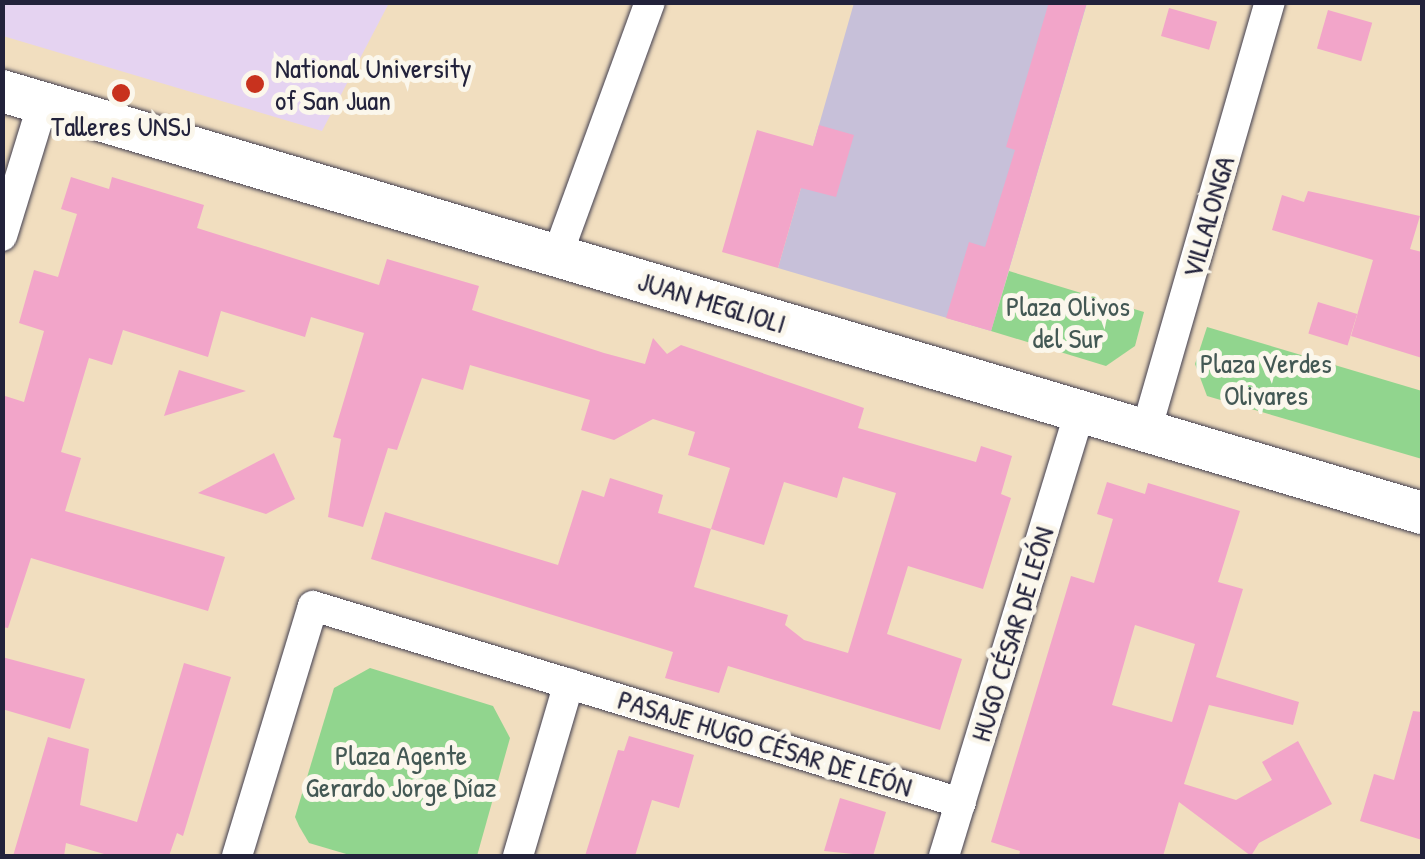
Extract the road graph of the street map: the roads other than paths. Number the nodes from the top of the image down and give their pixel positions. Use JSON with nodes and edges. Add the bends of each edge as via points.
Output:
{"nodes":[{"id":1,"x":650,"y":2,"type":"edge"},
{"id":2,"x":1270,"y":2,"type":"edge"},
{"id":3,"x":2,"y":91,"type":"edge"},
{"id":4,"x":43,"y":103,"type":"junction"},
{"id":5,"x":2,"y":236,"type":"edge"},
{"id":6,"x":557,"y":256,"type":"junction"},
{"id":7,"x":1080,"y":411,"type":"junction"},
{"id":8,"x":1146,"y":431,"type":"junction"},
{"id":9,"x":1422,"y":513,"type":"edge"},
{"id":10,"x":569,"y":684,"type":"junction"},
{"id":11,"x":961,"y":803,"type":"junction"},
{"id":12,"x":237,"y":856,"type":"edge"},
{"id":13,"x":518,"y":856,"type":"edge"},
{"id":14,"x":944,"y":856,"type":"edge"}],
"edges":[{"from":1,"to":6,"type":"street"},
{"from":2,"to":8,"type":"street","name":"VILLALONGA"},
{"from":3,"to":4,"type":"main road","name":"JUAN MEGLIOLI"},
{"from":4,"to":5,"type":"street"},
{"from":4,"to":6,"type":"main road","name":"JUAN MEGLIOLI"},
{"from":6,"to":7,"type":"main road","name":"JUAN MEGLIOLI"},
{"from":7,"to":8,"type":"main road","name":"JUAN MEGLIOLI"},
{"from":7,"to":11,"type":"street","name":"HUGO CÉSAR DE LEÓN"},
{"from":8,"to":9,"type":"main road","name":"JUAN MEGLIOLI"},
{"from":10,"to":11,"type":"street","name":"PASAJE HUGO CÉSAR DE LEÓN"},
{"from":10,"to":12,"type":"street","name":"PASAJE HUGO CÉSAR DE LEÓN","via":[[313,606]]},
{"from":10,"to":13,"type":"street"},
{"from":11,"to":14,"type":"street","name":"HUGO CÉSAR DE LEÓN"}]}
